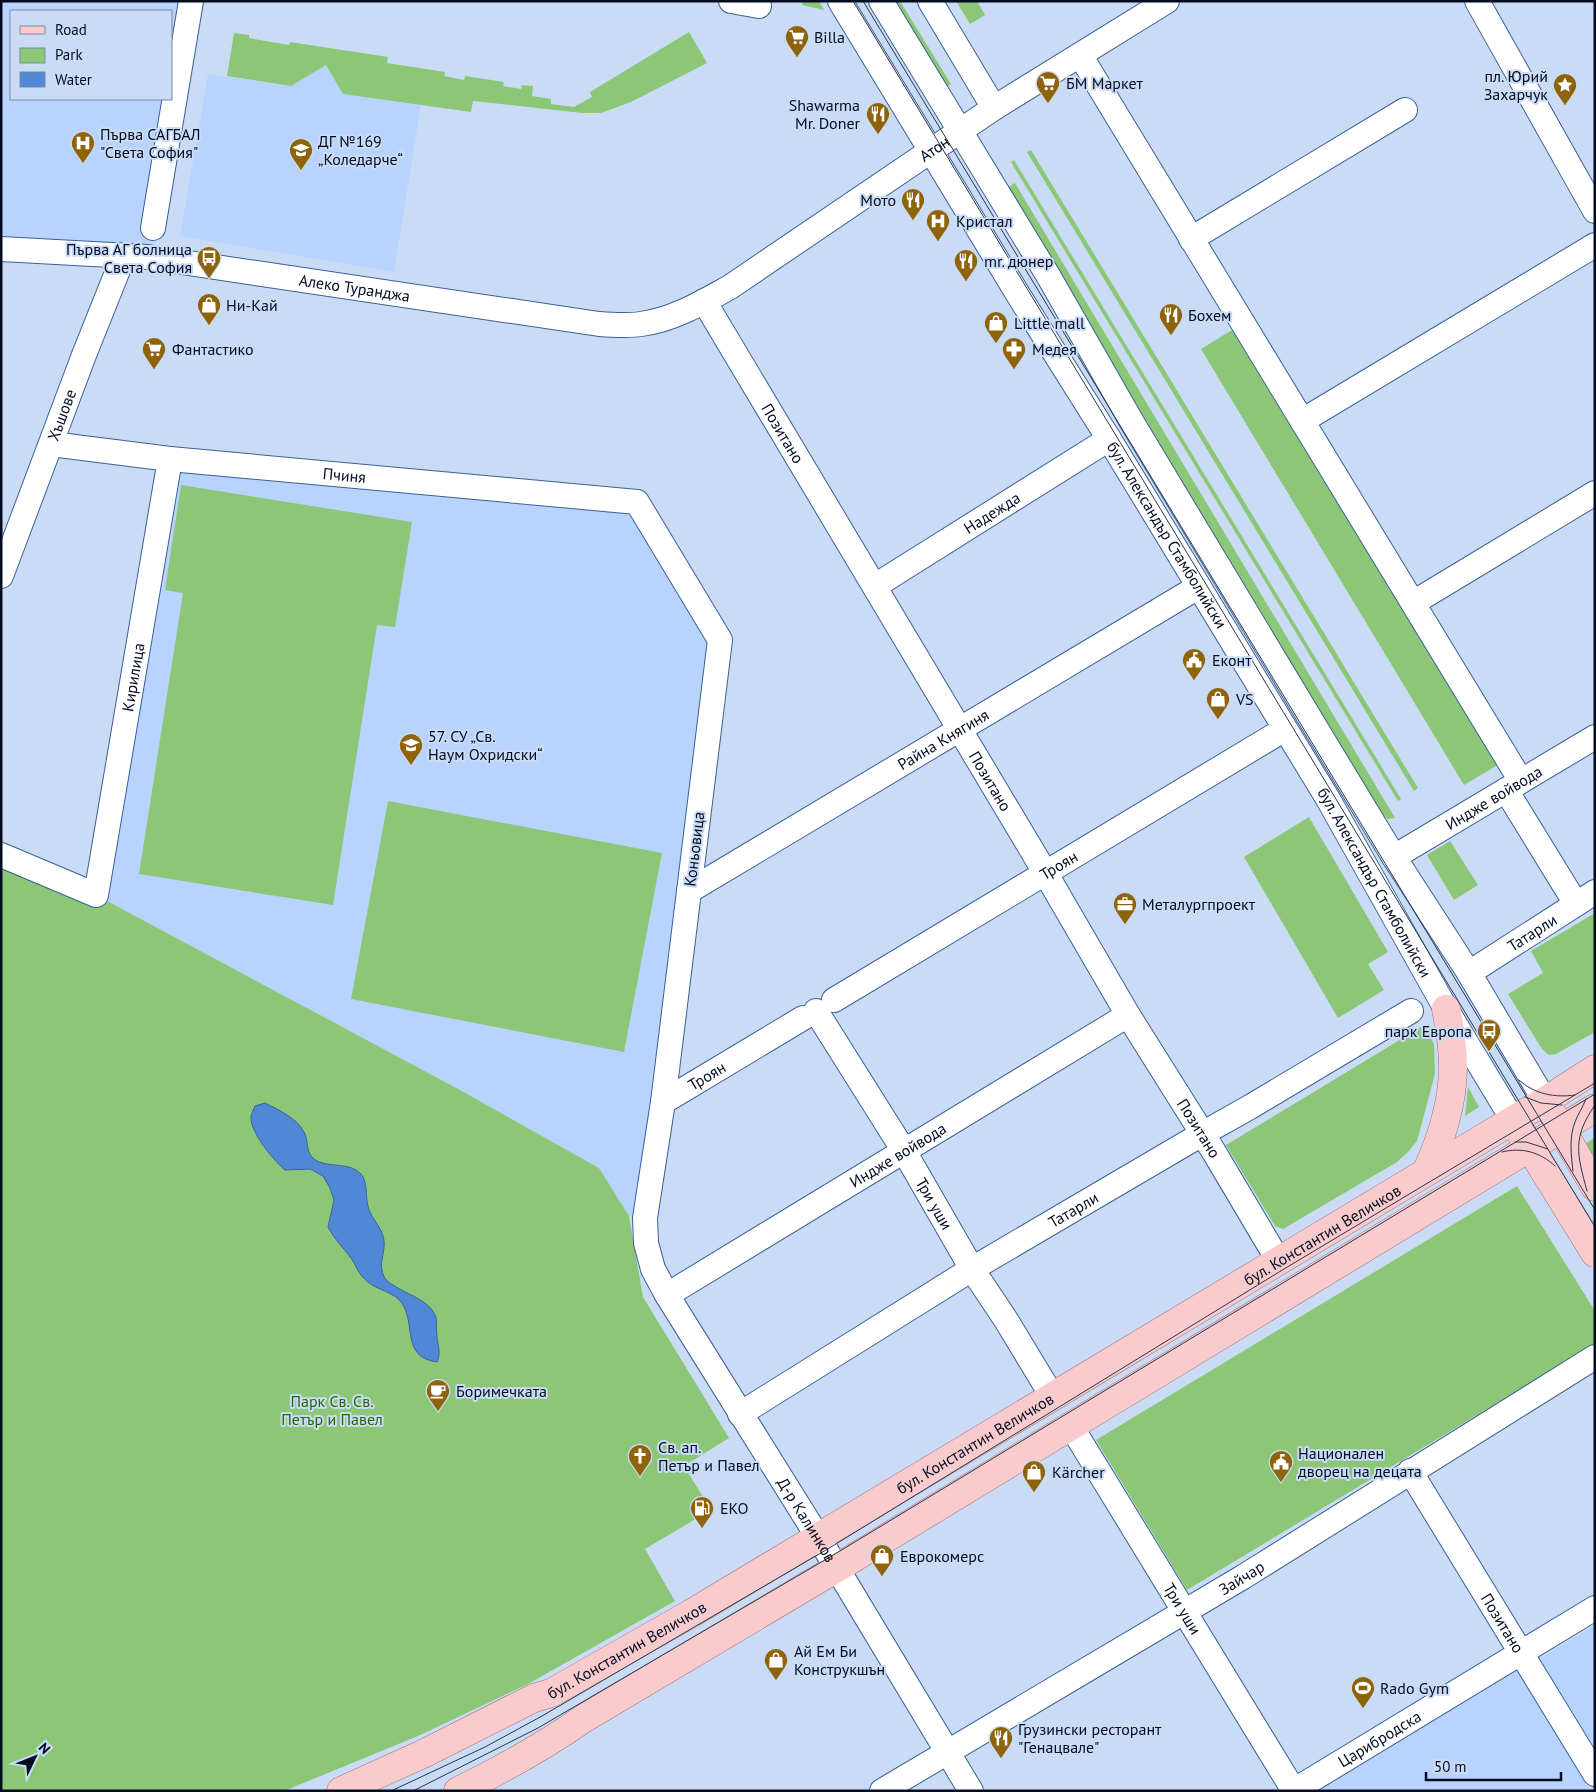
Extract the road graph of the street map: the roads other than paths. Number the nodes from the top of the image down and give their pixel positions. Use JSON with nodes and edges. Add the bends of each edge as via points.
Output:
{"nodes":[{"id":1,"x":191,"y":1,"type":"edge"},
{"id":2,"x":731,"y":1,"type":"edge"},
{"id":3,"x":840,"y":1,"type":"edge"},
{"id":4,"x":881,"y":1,"type":"edge"},
{"id":5,"x":930,"y":1,"type":"edge"},
{"id":6,"x":1167,"y":1,"type":"edge"},
{"id":7,"x":1477,"y":1,"type":"edge"},
{"id":8,"x":759,"y":6,"type":"dead end"},
{"id":9,"x":1080,"y":55,"type":"junction"},
{"id":10,"x":994,"y":108,"type":"junction"},
{"id":11,"x":1404,"y":110,"type":"dead end"},
{"id":12,"x":961,"y":131,"type":"junction"},
{"id":13,"x":931,"y":151,"type":"junction"},
{"id":14,"x":1595,"y":211,"type":"edge"},
{"id":15,"x":153,"y":228,"type":"dead end"},
{"id":16,"x":1191,"y":239,"type":"junction"},
{"id":17,"x":1595,"y":245,"type":"edge"},
{"id":18,"x":1,"y":248,"type":"edge"},
{"id":19,"x":124,"y":254,"type":"junction"},
{"id":20,"x":704,"y":301,"type":"junction"},
{"id":21,"x":1302,"y":421,"type":"junction"},
{"id":22,"x":1109,"y":440,"type":"junction"},
{"id":23,"x":51,"y":444,"type":"junction"},
{"id":24,"x":170,"y":459,"type":"junction"},
{"id":25,"x":1595,"y":493,"type":"edge"},
{"id":26,"x":637,"y":502,"type":"joint"},
{"id":27,"x":1,"y":576,"type":"edge"},
{"id":28,"x":875,"y":586,"type":"junction"},
{"id":29,"x":1198,"y":587,"type":"junction"},
{"id":30,"x":1413,"y":603,"type":"junction"},
{"id":31,"x":960,"y":729,"type":"junction"},
{"id":32,"x":1285,"y":729,"type":"junction"},
{"id":33,"x":1595,"y":737,"type":"edge"},
{"id":34,"x":1513,"y":786,"type":"junction"},
{"id":35,"x":1,"y":855,"type":"edge"},
{"id":36,"x":1394,"y":857,"type":"junction"},
{"id":37,"x":1046,"y":874,"type":"junction"},
{"id":38,"x":689,"y":891,"type":"junction"},
{"id":39,"x":1585,"y":898,"type":"edge"},
{"id":40,"x":1469,"y":974,"type":"junction"},
{"id":41,"x":1446,"y":1008,"type":"junction"},
{"id":42,"x":818,"y":1010,"type":"junction"},
{"id":43,"x":1411,"y":1011,"type":"dead end"},
{"id":44,"x":1128,"y":1015,"type":"junction"},
{"id":45,"x":1595,"y":1069,"type":"edge"},
{"id":46,"x":1545,"y":1101,"type":"junction"},
{"id":47,"x":662,"y":1102,"type":"junction"},
{"id":48,"x":1595,"y":1108,"type":"edge"},
{"id":49,"x":1513,"y":1120,"type":"junction"},
{"id":50,"x":1561,"y":1129,"type":"junction"},
{"id":51,"x":1202,"y":1134,"type":"junction"},
{"id":52,"x":1530,"y":1148,"type":"junction"},
{"id":53,"x":904,"y":1151,"type":"junction"},
{"id":54,"x":1426,"y":1172,"type":"junction"},
{"id":55,"x":1595,"y":1187,"type":"edge"},
{"id":56,"x":645,"y":1218,"type":"joint"},
{"id":57,"x":1595,"y":1254,"type":"edge"},
{"id":58,"x":1278,"y":1260,"type":"junction"},
{"id":59,"x":972,"y":1268,"type":"junction"},
{"id":60,"x":667,"y":1295,"type":"junction"},
{"id":61,"x":1595,"y":1356,"type":"edge"},
{"id":62,"x":1052,"y":1396,"type":"junction"},
{"id":63,"x":740,"y":1414,"type":"junction"},
{"id":64,"x":1070,"y":1426,"type":"junction"},
{"id":65,"x":1410,"y":1471,"type":"junction"},
{"id":66,"x":818,"y":1538,"type":"junction"},
{"id":67,"x":836,"y":1568,"type":"junction"},
{"id":68,"x":1595,"y":1608,"type":"edge"},
{"id":69,"x":1185,"y":1611,"type":"junction"},
{"id":70,"x":1521,"y":1653,"type":"junction"},
{"id":71,"x":948,"y":1752,"type":"junction"},
{"id":72,"x":1595,"y":1774,"type":"edge"},
{"id":73,"x":470,"y":1788,"type":"edge"},
{"id":74,"x":341,"y":1791,"type":"edge"},
{"id":75,"x":882,"y":1791,"type":"edge"},
{"id":76,"x":971,"y":1791,"type":"edge"},
{"id":77,"x":1293,"y":1791,"type":"edge"}],
"edges":[{"from":1,"to":15,"type":"street"},
{"from":2,"to":8,"type":"street"},
{"from":3,"to":13,"type":"street","name":"бул. Александър Стамболийски"},
{"from":4,"to":12,"type":"street","name":"бул. Александър Стамболийски"},
{"from":5,"to":10,"type":"street"},
{"from":6,"to":9,"type":"street","name":"Атон"},
{"from":7,"to":14,"type":"street"},
{"from":9,"to":10,"type":"street","name":"Атон"},
{"from":9,"to":16,"type":"street"},
{"from":10,"to":12,"type":"street","name":"Атон"},
{"from":11,"to":16,"type":"street"},
{"from":12,"to":13,"type":"street","name":"Атон"},
{"from":12,"to":36,"type":"street","name":"бул. Александър Стамболийски"},
{"from":13,"to":20,"type":"street","name":"Атон","via":[[730,287]]},
{"from":13,"to":22,"type":"street","name":"бул. Александър Стамболийски"},
{"from":16,"to":21,"type":"street"},
{"from":17,"to":21,"type":"street"},
{"from":18,"to":19,"type":"street","name":"Алеко Туранджа"},
{"from":19,"to":20,"type":"street","name":"Алеко Туранджа","via":[[613,325],[660,320]]},
{"from":19,"to":23,"type":"street","name":"Хъшове"},
{"from":20,"to":28,"type":"street","name":"Позитано"},
{"from":21,"to":30,"type":"street"},
{"from":22,"to":28,"type":"street","name":"Надежда"},
{"from":22,"to":29,"type":"street","name":"бул. Александър Стамболийски"},
{"from":23,"to":24,"type":"street","name":"Пчиня"},
{"from":23,"to":27,"type":"street","name":"Хъшове"},
{"from":24,"to":26,"type":"street","name":"Пчиня"},
{"from":24,"to":35,"type":"street","name":"Кирилица","via":[[96,895]]},
{"from":25,"to":30,"type":"street"},
{"from":26,"to":38,"type":"street","name":"Коньовица","via":[[720,640]]},
{"from":28,"to":31,"type":"street","name":"Позитано"},
{"from":29,"to":31,"type":"street","name":"Райна Княгиня"},
{"from":29,"to":32,"type":"street","name":"бул. Александър Стамболийски"},
{"from":30,"to":34,"type":"street"},
{"from":31,"to":37,"type":"street","name":"Позитано"},
{"from":31,"to":38,"type":"street","name":"Райна Княгиня"},
{"from":32,"to":37,"type":"street","name":"Троян"},
{"from":32,"to":41,"type":"street","name":"бул. Александър Стамболийски"},
{"from":33,"to":34,"type":"street","name":"Индже войвода"},
{"from":34,"to":36,"type":"street","name":"Индже войвода"},
{"from":34,"to":39,"type":"street"},
{"from":36,"to":40,"type":"street","name":"бул. Александър Стамболийски"},
{"from":37,"to":42,"type":"street","name":"Троян"},
{"from":37,"to":44,"type":"street","name":"Позитано"},
{"from":38,"to":47,"type":"street","name":"Коньовица"},
{"from":39,"to":40,"type":"street","name":"Татарли"},
{"from":40,"to":46,"type":"street","name":"бул. Александър Стамболийски"},
{"from":41,"to":49,"type":"street","name":"бул. Александър Стамболийски"},
{"from":41,"to":54,"type":"main road","via":[[1453,1067],[1451,1090],[1436,1148]]},
{"from":42,"to":47,"type":"street","name":"Троян"},
{"from":42,"to":53,"type":"street","name":"Три уши"},
{"from":43,"to":51,"type":"street","name":"Татарли"},
{"from":44,"to":51,"type":"street","name":"Позитано"},
{"from":44,"to":53,"type":"street","name":"Индже войвода"},
{"from":45,"to":46,"type":"main road","name":"бул. Константин Величков"},
{"from":46,"to":49,"type":"main road","name":"бул. Константин Величков"},
{"from":46,"to":50,"type":"main road","name":"бул. Александър Стамболийски"},
{"from":47,"to":56,"type":"street","name":"Коньовица"},
{"from":48,"to":50,"type":"main road"},
{"from":49,"to":52,"type":"main road","name":"бул. Александър Стамболийски"},
{"from":49,"to":54,"type":"main road","name":"бул. Константин Величков"},
{"from":50,"to":52,"type":"main road"},
{"from":50,"to":55,"type":"main road","name":"бул. Александър Стамболийски"},
{"from":51,"to":58,"type":"street","name":"Позитано"},
{"from":51,"to":59,"type":"street","name":"Татарли"},
{"from":52,"to":57,"type":"main road","name":"бул. Александър Стамболийски"},
{"from":52,"to":64,"type":"main road"},
{"from":53,"to":59,"type":"street","name":"Три уши"},
{"from":53,"to":60,"type":"street","name":"Индже войвода"},
{"from":54,"to":58,"type":"main road","name":"бул. Константин Величков"},
{"from":56,"to":60,"type":"street","name":"Д-р Калинков","via":[[646,1243],[653,1269]]},
{"from":58,"to":62,"type":"main road","name":"бул. Константин Величков"},
{"from":59,"to":62,"type":"street","name":"Три уши"},
{"from":59,"to":63,"type":"street","name":"Татарли"},
{"from":60,"to":63,"type":"street","name":"Д-р Калинков"},
{"from":61,"to":65,"type":"street","name":"Зайчар"},
{"from":62,"to":66,"type":"main road","name":"бул. Константин Величков"},
{"from":63,"to":66,"type":"street","name":"Д-р Калинков"},
{"from":64,"to":67,"type":"main road"},
{"from":64,"to":69,"type":"street","name":"Три уши"},
{"from":65,"to":69,"type":"street","name":"Зайчар"},
{"from":65,"to":70,"type":"street","name":"Позитано"},
{"from":66,"to":67,"type":"street","name":"Д-р Калинков"},
{"from":66,"to":74,"type":"main road","name":"бул. Константин Величков","via":[[560,1688]]},
{"from":67,"to":71,"type":"street","name":"Д-р Калинков"},
{"from":67,"to":73,"type":"main road"},
{"from":68,"to":70,"type":"street","name":"Царибродска"},
{"from":69,"to":71,"type":"street","name":"Зайчар"},
{"from":69,"to":77,"type":"street","name":"Три уши"},
{"from":70,"to":72,"type":"street","name":"Позитано"},
{"from":70,"to":77,"type":"street","name":"Царибродска"},
{"from":71,"to":75,"type":"street","name":"Зайчар"},
{"from":71,"to":76,"type":"street","name":"Д-р Калинков"}]}
